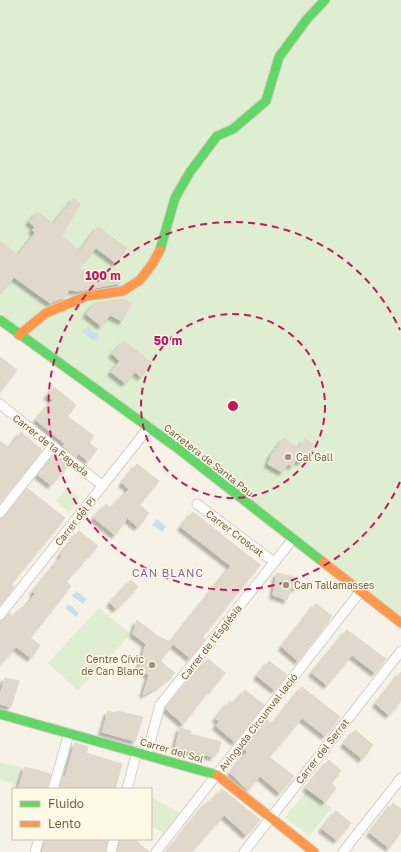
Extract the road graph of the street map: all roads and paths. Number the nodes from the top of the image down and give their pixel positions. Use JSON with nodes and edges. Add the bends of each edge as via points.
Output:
{"nodes":[{"id":1,"x":325,"y":0,"type":"edge"},
{"id":2,"x":0,"y":320,"type":"edge"},
{"id":3,"x":19,"y":335,"type":"junction"},
{"id":4,"x":2,"y":410,"type":"edge"},
{"id":5,"x":149,"y":426,"type":"junction"},
{"id":6,"x":53,"y":446,"type":"junction"},
{"id":7,"x":103,"y":486,"type":"junction"},
{"id":8,"x":196,"y":504,"type":"dead end"},
{"id":9,"x":0,"y":513,"type":"edge"},
{"id":10,"x":293,"y":539,"type":"junction"},
{"id":11,"x":274,"y":562,"type":"junction"},
{"id":12,"x":360,"y":592,"type":"junction"},
{"id":13,"x":0,"y":615,"type":"edge"},
{"id":14,"x":401,"y":623,"type":"edge"},
{"id":15,"x":401,"y":651,"type":"edge"},
{"id":16,"x":0,"y":714,"type":"edge"},
{"id":17,"x":69,"y":733,"type":"junction"},
{"id":18,"x":137,"y":751,"type":"junction"},
{"id":19,"x":147,"y":754,"type":"junction"},
{"id":20,"x":217,"y":775,"type":"junction"},
{"id":21,"x":401,"y":778,"type":"edge"},
{"id":22,"x":53,"y":788,"type":"edge"},
{"id":23,"x":127,"y":788,"type":"edge"},
{"id":24,"x":271,"y":817,"type":"junction"},
{"id":25,"x":39,"y":840,"type":"edge"},
{"id":26,"x":114,"y":840,"type":"edge"},
{"id":27,"x":35,"y":852,"type":"edge"},
{"id":28,"x":111,"y":852,"type":"edge"},
{"id":29,"x":156,"y":852,"type":"edge"},
{"id":30,"x":244,"y":852,"type":"edge"},
{"id":31,"x":314,"y":852,"type":"edge"},
{"id":32,"x":343,"y":852,"type":"edge"}],
"edges":[{"from":1,"to":3,"type":"street","via":[[307,19],[279,57],[266,101],[233,129],[217,136],[190,172],[175,198],[159,252],[140,280],[123,291],[87,296],[46,313]]},
{"from":2,"to":3,"type":"street","name":"Carretera de Santa Pau"},
{"from":3,"to":5,"type":"street","name":"Carretera de Santa Pau"},
{"from":4,"to":6,"type":"street","name":"Carrer de la Fageda"},
{"from":5,"to":7,"type":"street","name":"Carrer del Pi"},
{"from":5,"to":10,"type":"street","name":"Carretera de Santa Pau"},
{"from":6,"to":7,"type":"street","name":"Carrer de la Fageda"},
{"from":6,"to":9,"type":"street"},
{"from":7,"to":13,"type":"street","name":"Carrer del Pi"},
{"from":8,"to":11,"type":"street","name":"Carrer Croscat"},
{"from":10,"to":11,"type":"street","name":"Carrer de l'Església"},
{"from":10,"to":12,"type":"street","name":"Carretera de Santa Pau"},
{"from":11,"to":19,"type":"street","name":"Carrer de l'Església","via":[[160,705]]},
{"from":12,"to":14,"type":"street","name":"Carretera de Santa Pau"},
{"from":12,"to":20,"type":"street","name":"Avinguda Circumval·lació"},
{"from":15,"to":24,"type":"street","name":"Carrer del Serrat"},
{"from":16,"to":17,"type":"street","name":"Carrer del Sol"},
{"from":17,"to":18,"type":"street","name":"Carrer del Sol"},
{"from":17,"to":22,"type":"street"},
{"from":18,"to":19,"type":"street","name":"Carrer del Sol"},
{"from":18,"to":23,"type":"street"},
{"from":19,"to":20,"type":"street","name":"Carrer del Sol"},
{"from":20,"to":24,"type":"street","name":"Carrer del Sol"},
{"from":20,"to":29,"type":"street","name":"Avinguda Circumval·lació"},
{"from":21,"to":32,"type":"street"},
{"from":24,"to":30,"type":"street","name":"Carrer del Serrat"},
{"from":24,"to":31,"type":"street","name":"Carrer del Sol"},
{"from":25,"to":27,"type":"street"},
{"from":26,"to":28,"type":"street"}]}
